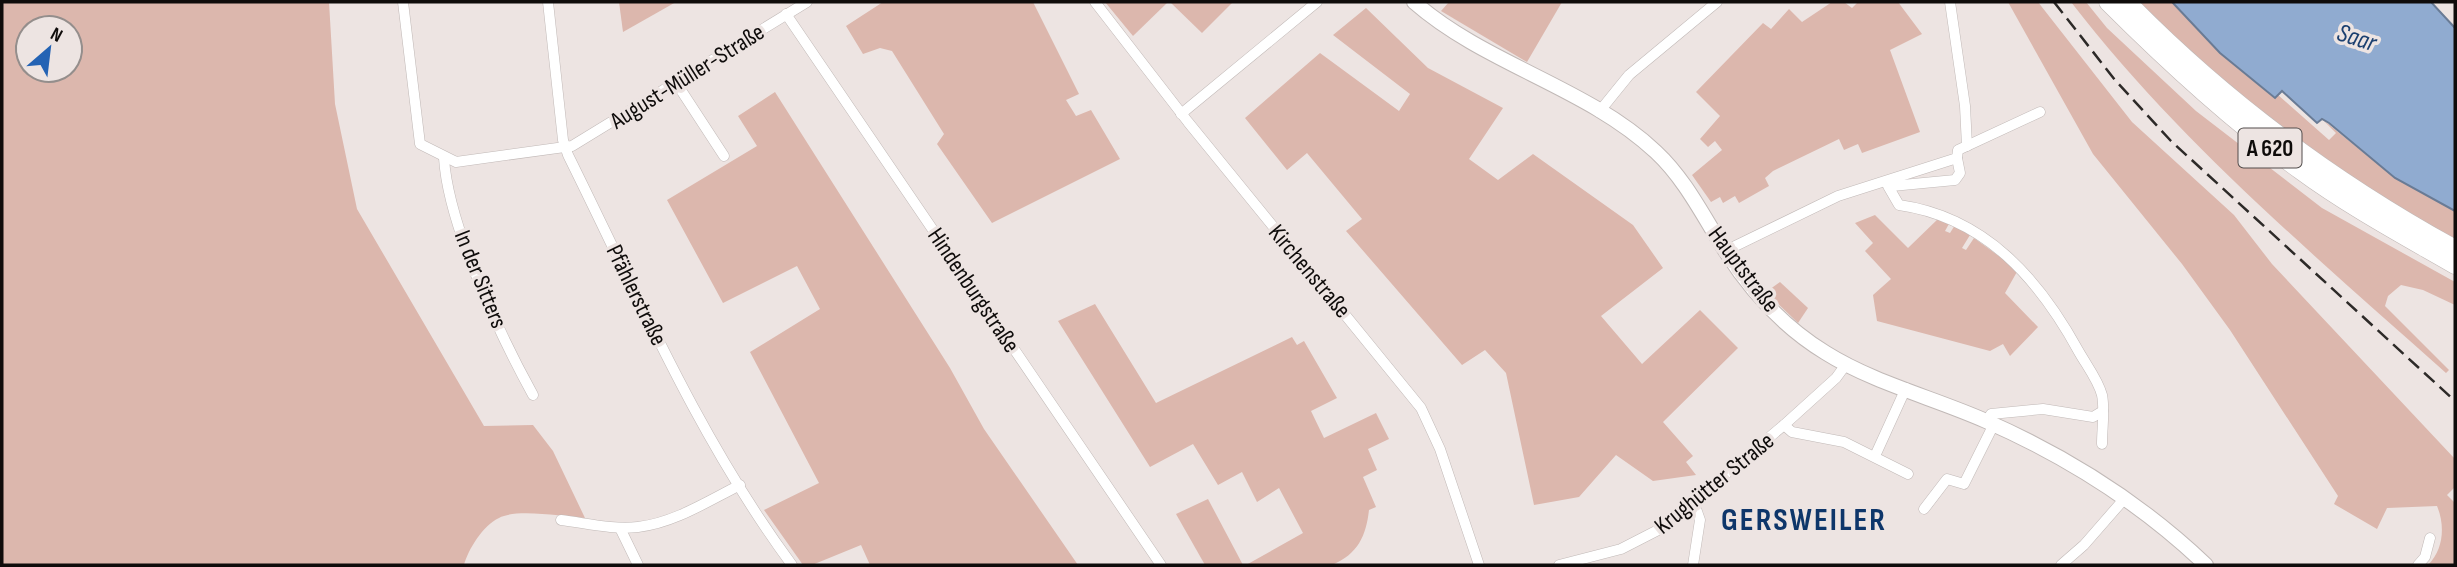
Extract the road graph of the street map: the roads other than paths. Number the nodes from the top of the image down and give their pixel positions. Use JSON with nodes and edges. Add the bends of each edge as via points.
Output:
{"nodes":[{"id":1,"x":403,"y":2,"type":"edge"},
{"id":2,"x":548,"y":2,"type":"edge"},
{"id":3,"x":807,"y":2,"type":"edge"},
{"id":4,"x":1095,"y":2,"type":"edge"},
{"id":5,"x":1317,"y":2,"type":"edge"},
{"id":6,"x":1414,"y":2,"type":"edge"},
{"id":7,"x":1717,"y":2,"type":"edge"},
{"id":8,"x":1950,"y":2,"type":"edge"},
{"id":9,"x":2108,"y":2,"type":"edge"},
{"id":10,"x":2127,"y":2,"type":"edge"},
{"id":11,"x":786,"y":14,"type":"junction"},
{"id":12,"x":677,"y":84,"type":"junction"},
{"id":13,"x":1598,"y":112,"type":"junction"},
{"id":14,"x":2040,"y":112,"type":"dead end"},
{"id":15,"x":1181,"y":114,"type":"junction"},
{"id":16,"x":1967,"y":146,"type":"junction"},
{"id":17,"x":565,"y":149,"type":"junction"},
{"id":18,"x":724,"y":156,"type":"dead end"},
{"id":19,"x":444,"y":158,"type":"junction"},
{"id":20,"x":1956,"y":159,"type":"junction"},
{"id":21,"x":1887,"y":185,"type":"junction"},
{"id":22,"x":2455,"y":249,"type":"edge"},
{"id":23,"x":1725,"y":251,"type":"junction"},
{"id":24,"x":2455,"y":265,"type":"edge"},
{"id":25,"x":1847,"y":363,"type":"junction"},
{"id":26,"x":1906,"y":388,"type":"junction"},
{"id":27,"x":533,"y":395,"type":"dead end"},
{"id":28,"x":2102,"y":411,"type":"junction"},
{"id":29,"x":1990,"y":423,"type":"junction"},
{"id":30,"x":1784,"y":425,"type":"junction"},
{"id":31,"x":2102,"y":444,"type":"dead end"},
{"id":32,"x":1875,"y":456,"type":"junction"},
{"id":33,"x":1908,"y":474,"type":"dead end"},
{"id":34,"x":740,"y":485,"type":"junction"},
{"id":35,"x":2125,"y":498,"type":"junction"},
{"id":36,"x":1693,"y":503,"type":"junction"},
{"id":37,"x":1924,"y":509,"type":"dead end"},
{"id":38,"x":561,"y":520,"type":"dead end"},
{"id":39,"x":620,"y":528,"type":"junction"},
{"id":40,"x":2430,"y":538,"type":"dead end"},
{"id":41,"x":638,"y":565,"type":"edge"},
{"id":42,"x":792,"y":565,"type":"edge"},
{"id":43,"x":1161,"y":565,"type":"edge"},
{"id":44,"x":1479,"y":565,"type":"edge"},
{"id":45,"x":1559,"y":565,"type":"edge"},
{"id":46,"x":1693,"y":565,"type":"edge"},
{"id":47,"x":2061,"y":565,"type":"edge"},
{"id":48,"x":2206,"y":565,"type":"edge"},
{"id":49,"x":2418,"y":565,"type":"edge"}],
"edges":[{"from":1,"to":19,"type":"street","via":[[420,144]]},
{"from":2,"to":17,"type":"street","name":"Pfählerstraße"},
{"from":3,"to":11,"type":"street","name":"August-Müller-Straße"},
{"from":4,"to":15,"type":"street","name":"Kirchenstraße"},
{"from":5,"to":15,"type":"street"},
{"from":6,"to":13,"type":"main road","name":"Hauptstraße","via":[[1448,29]]},
{"from":7,"to":13,"type":"street","via":[[1629,75]]},
{"from":8,"to":16,"type":"street"},
{"from":9,"to":24,"type":"highway","number":"A 620","via":[[2253,135],[2352,205]]},
{"from":10,"to":22,"type":"highway","number":"A 620","via":[[2212,83],[2278,137],[2355,191]]},
{"from":11,"to":12,"type":"street","name":"August-Müller-Straße"},
{"from":11,"to":43,"type":"street","name":"Hindenburgstraße"},
{"from":12,"to":17,"type":"street","name":"August-Müller-Straße"},
{"from":12,"to":18,"type":"street"},
{"from":13,"to":23,"type":"main road","name":"Hauptstraße","via":[[1658,153],[1691,194]]},
{"from":14,"to":16,"type":"street"},
{"from":15,"to":44,"type":"street","name":"Kirchenstraße","via":[[1421,408],[1440,449]]},
{"from":16,"to":20,"type":"street","via":[[1958,150]]},
{"from":17,"to":19,"type":"street","via":[[474,162]]},
{"from":17,"to":34,"type":"street","name":"Pfählerstraße","via":[[679,379]]},
{"from":19,"to":27,"type":"street","name":"In der Sitters","via":[[446,183],[469,257]]},
{"from":20,"to":21,"type":"street"},
{"from":20,"to":21,"type":"street","via":[[1960,173],[1955,180]]},
{"from":21,"to":23,"type":"street","via":[[1838,196]]},
{"from":21,"to":28,"type":"street","via":[[1899,205],[1941,213],[2018,264],[2070,334],[2101,392]]},
{"from":23,"to":25,"type":"main road","name":"Hauptstraße","via":[[1782,319],[1817,347]]},
{"from":25,"to":26,"type":"main road","name":"Hauptstraße"},
{"from":25,"to":30,"type":"street","name":"Krughütter Straße"},
{"from":26,"to":29,"type":"main road","name":"Hauptstraße"},
{"from":26,"to":32,"type":"street"},
{"from":28,"to":29,"type":"street","via":[[2093,418],[2035,409],[1991,414]]},
{"from":28,"to":31,"type":"street"},
{"from":29,"to":35,"type":"main road","name":"Hauptstraße"},
{"from":29,"to":37,"type":"street","via":[[1964,484],[1947,479]]},
{"from":30,"to":32,"type":"street","via":[[1793,432],[1844,442]]},
{"from":30,"to":36,"type":"street","name":"Krughütter Straße"},
{"from":32,"to":33,"type":"street"},
{"from":34,"to":39,"type":"street","via":[[670,519]]},
{"from":34,"to":42,"type":"street","name":"Pfählerstraße"},
{"from":35,"to":47,"type":"street"},
{"from":35,"to":48,"type":"main road","name":"Hauptstraße"},
{"from":36,"to":45,"type":"street","name":"Krughütter Straße","via":[[1644,538],[1597,557]]},
{"from":36,"to":46,"type":"street","via":[[1700,520]]},
{"from":38,"to":39,"type":"street"},
{"from":39,"to":41,"type":"street"},
{"from":40,"to":49,"type":"street","via":[[2426,557]]}]}
